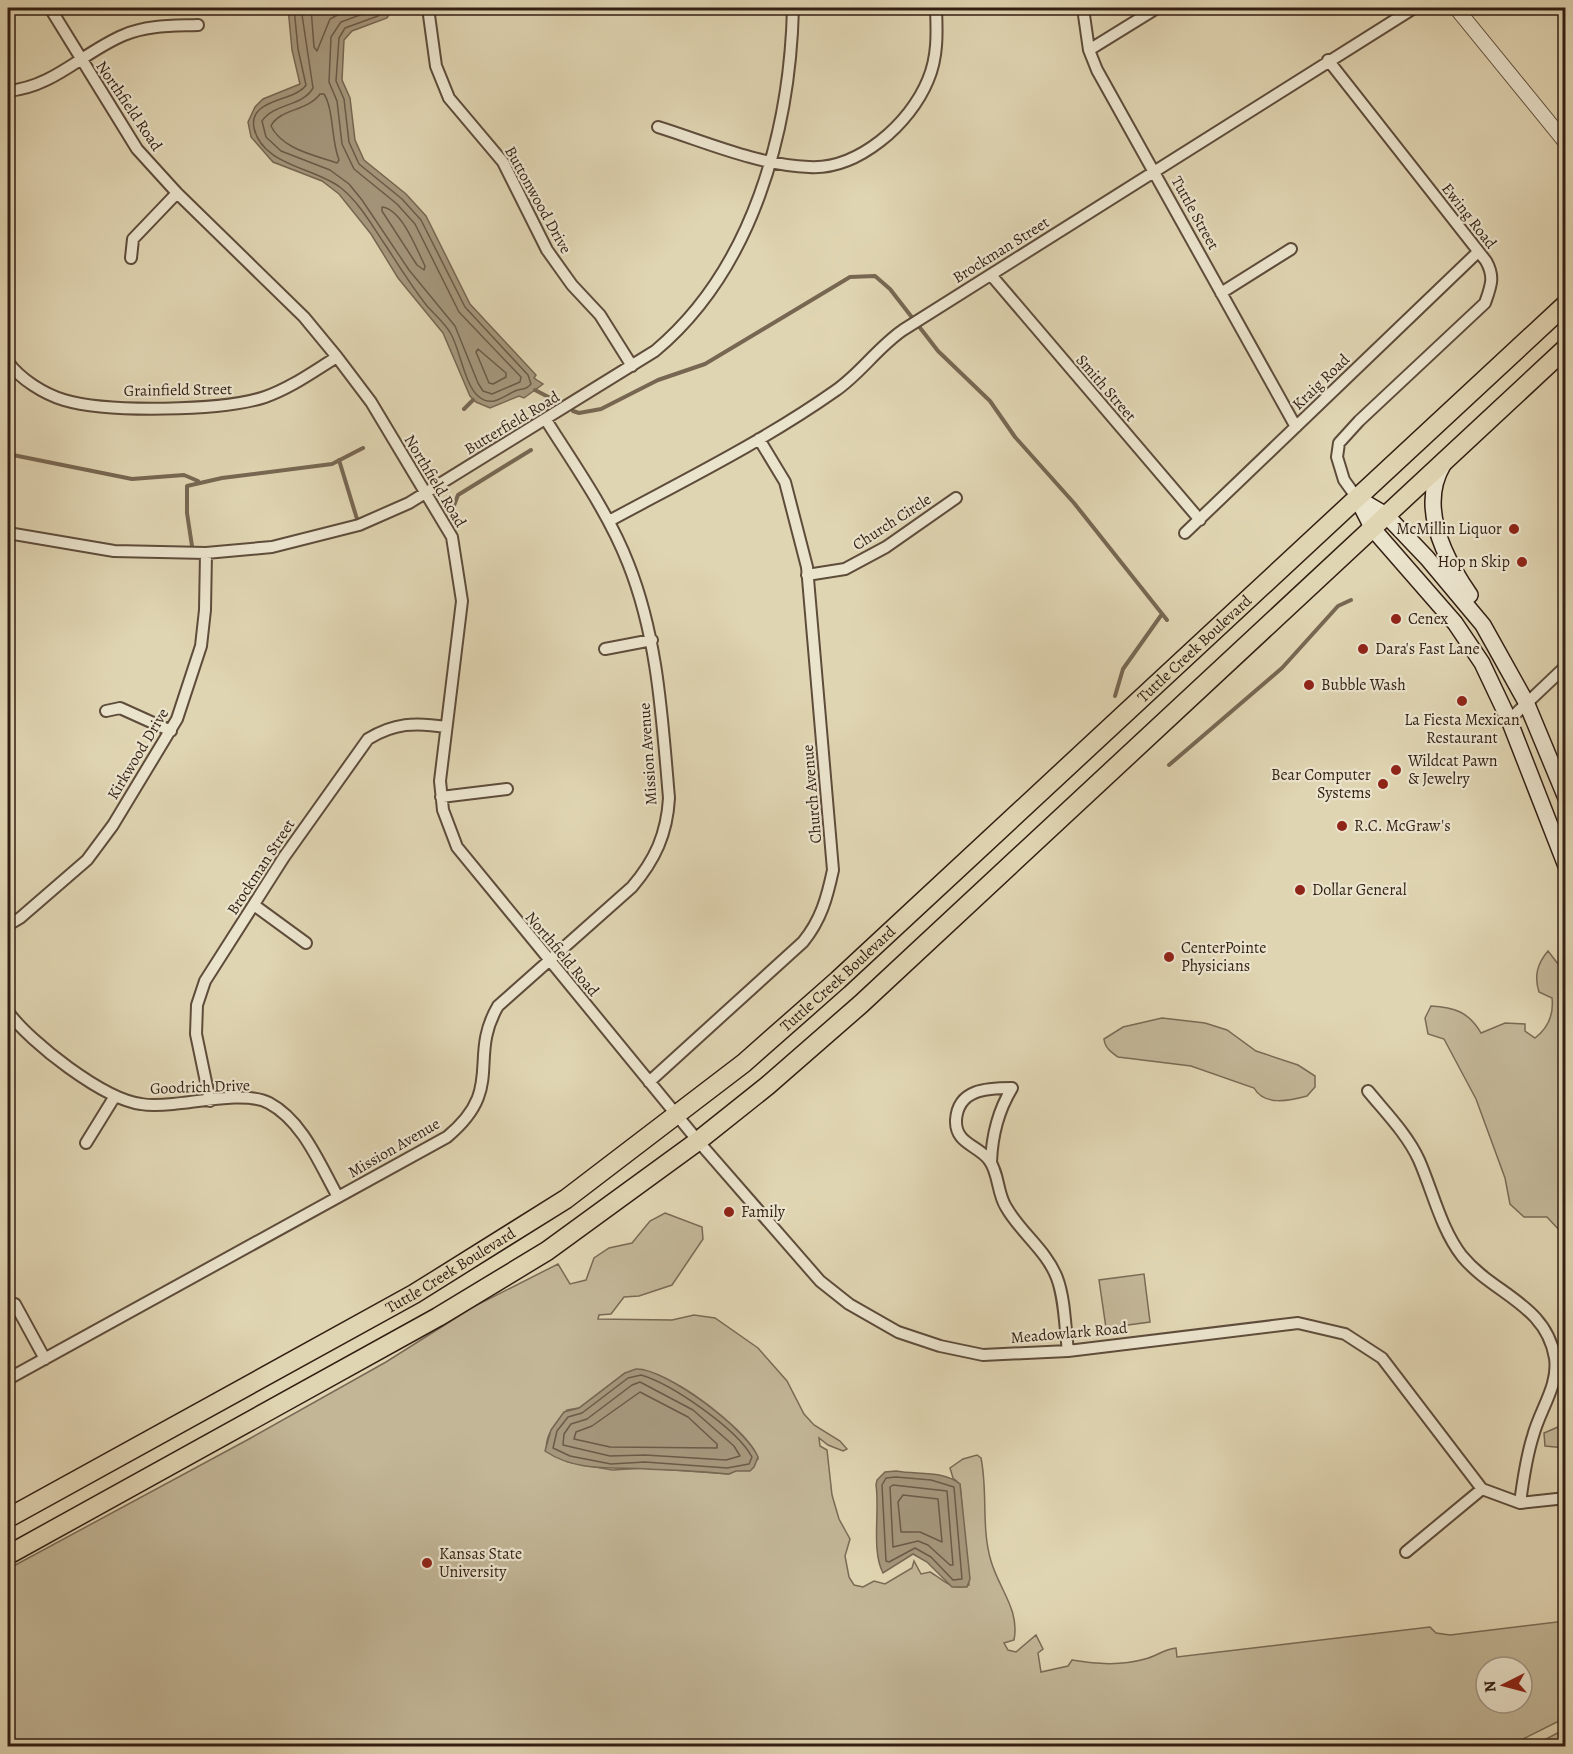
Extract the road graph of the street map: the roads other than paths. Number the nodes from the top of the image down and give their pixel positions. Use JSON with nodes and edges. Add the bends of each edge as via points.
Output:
{"nodes":[{"id":1,"x":50,"y":8,"type":"edge"},
{"id":2,"x":428,"y":8,"type":"edge"},
{"id":3,"x":793,"y":8,"type":"edge"},
{"id":4,"x":936,"y":8,"type":"edge"},
{"id":5,"x":1083,"y":8,"type":"edge"},
{"id":6,"x":1157,"y":8,"type":"edge"},
{"id":7,"x":1414,"y":8,"type":"edge"},
{"id":8,"x":1456,"y":8,"type":"edge"},
{"id":9,"x":198,"y":25,"type":"dead end"},
{"id":10,"x":1089,"y":50,"type":"junction"},
{"id":11,"x":1328,"y":60,"type":"junction"},
{"id":12,"x":81,"y":61,"type":"junction"},
{"id":13,"x":8,"y":91,"type":"edge"},
{"id":14,"x":658,"y":127,"type":"dead end"},
{"id":15,"x":1566,"y":143,"type":"edge"},
{"id":16,"x":770,"y":161,"type":"junction"},
{"id":17,"x":1155,"y":172,"type":"junction"},
{"id":18,"x":177,"y":194,"type":"junction"},
{"id":19,"x":1291,"y":249,"type":"dead end"},
{"id":20,"x":1478,"y":252,"type":"junction"},
{"id":21,"x":131,"y":258,"type":"dead end"},
{"id":22,"x":991,"y":275,"type":"junction"},
{"id":23,"x":1221,"y":293,"type":"junction"},
{"id":24,"x":1566,"y":304,"type":"edge"},
{"id":25,"x":1566,"y":348,"type":"edge"},
{"id":26,"x":337,"y":357,"type":"junction"},
{"id":27,"x":8,"y":362,"type":"edge"},
{"id":28,"x":632,"y":366,"type":"junction"},
{"id":29,"x":11,"y":375,"type":"edge"},
{"id":30,"x":546,"y":420,"type":"junction"},
{"id":31,"x":1296,"y":427,"type":"junction"},
{"id":32,"x":759,"y":439,"type":"junction"},
{"id":33,"x":1445,"y":461,"type":"junction"},
{"id":34,"x":426,"y":493,"type":"junction"},
{"id":35,"x":956,"y":498,"type":"dead end"},
{"id":36,"x":1357,"y":498,"type":"junction"},
{"id":37,"x":1386,"y":515,"type":"junction"},
{"id":38,"x":1200,"y":520,"type":"junction"},
{"id":39,"x":609,"y":521,"type":"junction"},
{"id":40,"x":1373,"y":529,"type":"junction"},
{"id":41,"x":8,"y":533,"type":"edge"},
{"id":42,"x":1185,"y":533,"type":"dead end"},
{"id":43,"x":206,"y":553,"type":"junction"},
{"id":44,"x":807,"y":575,"type":"junction"},
{"id":45,"x":1483,"y":625,"type":"junction"},
{"id":46,"x":652,"y":640,"type":"junction"},
{"id":47,"x":605,"y":649,"type":"dead end"},
{"id":48,"x":1566,"y":666,"type":"edge"},
{"id":49,"x":1526,"y":702,"type":"junction"},
{"id":50,"x":106,"y":711,"type":"dead end"},
{"id":51,"x":1509,"y":720,"type":"junction"},
{"id":52,"x":446,"y":727,"type":"junction"},
{"id":53,"x":171,"y":731,"type":"junction"},
{"id":54,"x":507,"y":789,"type":"dead end"},
{"id":55,"x":441,"y":796,"type":"junction"},
{"id":56,"x":1566,"y":798,"type":"edge"},
{"id":57,"x":1566,"y":866,"type":"edge"},
{"id":58,"x":254,"y":905,"type":"junction"},
{"id":59,"x":8,"y":925,"type":"edge"},
{"id":60,"x":306,"y":943,"type":"dead end"},
{"id":61,"x":547,"y":960,"type":"junction"},
{"id":62,"x":8,"y":1012,"type":"edge"},
{"id":63,"x":649,"y":1082,"type":"junction"},
{"id":64,"x":1368,"y":1091,"type":"dead end"},
{"id":65,"x":115,"y":1096,"type":"junction"},
{"id":66,"x":210,"y":1101,"type":"junction"},
{"id":67,"x":677,"y":1117,"type":"junction"},
{"id":68,"x":698,"y":1141,"type":"junction"},
{"id":69,"x":86,"y":1143,"type":"dead end"},
{"id":70,"x":991,"y":1162,"type":"junction"},
{"id":71,"x":338,"y":1197,"type":"junction"},
{"id":72,"x":15,"y":1304,"type":"dead end"},
{"id":73,"x":1068,"y":1351,"type":"junction"},
{"id":74,"x":45,"y":1359,"type":"junction"},
{"id":75,"x":8,"y":1379,"type":"edge"},
{"id":76,"x":1482,"y":1489,"type":"junction"},
{"id":77,"x":1566,"y":1498,"type":"edge"},
{"id":78,"x":1520,"y":1503,"type":"junction"},
{"id":79,"x":8,"y":1518,"type":"edge"},
{"id":80,"x":1406,"y":1552,"type":"dead end"},
{"id":81,"x":8,"y":1555,"type":"edge"}],
"edges":[{"from":1,"to":12,"type":"street","name":"Northfield Road"},
{"from":2,"to":28,"type":"street","name":"Buttonwood Drive","via":[[434,59],[449,98],[504,162],[547,250],[600,315]]},
{"from":3,"to":16,"type":"street","name":"Butterfield Road","via":[[788,84]]},
{"from":4,"to":16,"type":"street","via":[[935,56],[928,80],[907,116],[849,160],[810,167]]},
{"from":5,"to":10,"type":"street","name":"Tuttle Street"},
{"from":6,"to":10,"type":"street"},
{"from":7,"to":11,"type":"street","name":"Brockman Street"},
{"from":8,"to":15,"type":"street"},
{"from":9,"to":12,"type":"street","via":[[125,34]]},
{"from":10,"to":17,"type":"street","name":"Tuttle Street"},
{"from":11,"to":17,"type":"street","name":"Brockman Street"},
{"from":11,"to":20,"type":"street","name":"Ewing Road"},
{"from":12,"to":13,"type":"street","via":[[50,80]]},
{"from":12,"to":18,"type":"street","name":"Northfield Road","via":[[136,150]]},
{"from":14,"to":16,"type":"street"},
{"from":16,"to":28,"type":"street","name":"Butterfield Road","via":[[728,264],[681,327]]},
{"from":17,"to":22,"type":"street","name":"Brockman Street"},
{"from":17,"to":23,"type":"street","name":"Tuttle Street"},
{"from":18,"to":21,"type":"street","via":[[134,239]]},
{"from":18,"to":26,"type":"street","name":"Northfield Road","via":[[304,317]]},
{"from":19,"to":23,"type":"street"},
{"from":20,"to":31,"type":"street","name":"Kraig Road"},
{"from":20,"to":36,"type":"street","name":"Ewing Road","via":[[1491,269],[1493,282],[1485,303],[1340,443],[1340,469]]},
{"from":22,"to":32,"type":"street","name":"Brockman Street","via":[[886,341],[843,385]]},
{"from":22,"to":38,"type":"street","name":"Smith Street"},
{"from":23,"to":31,"type":"street","name":"Tuttle Street"},
{"from":24,"to":36,"type":"highway","name":"Tuttle Creek Boulevard"},
{"from":25,"to":33,"type":"highway","name":"Tuttle Creek Boulevard"},
{"from":26,"to":29,"type":"street","name":"Grainfield Street","via":[[266,397],[205,408],[80,403]]},
{"from":26,"to":34,"type":"street","name":"Northfield Road"},
{"from":27,"to":29,"type":"street","name":"Grainfield Street"},
{"from":28,"to":30,"type":"street","name":"Butterfield Road"},
{"from":30,"to":34,"type":"street","name":"Butterfield Road"},
{"from":30,"to":39,"type":"street","name":"Mission Avenue"},
{"from":31,"to":38,"type":"street","name":"Kraig Road"},
{"from":32,"to":39,"type":"street","name":"Brockman Street"},
{"from":32,"to":44,"type":"street","name":"Church Avenue","via":[[785,483],[799,528]]},
{"from":33,"to":37,"type":"highway","name":"Tuttle Creek Boulevard"},
{"from":33,"to":45,"type":"main road","via":[[1432,495],[1434,516],[1447,558],[1474,601]]},
{"from":34,"to":43,"type":"street","name":"Butterfield Road","via":[[391,513],[334,532],[272,547]]},
{"from":34,"to":52,"type":"street","name":"Northfield Road","via":[[452,537],[462,601]]},
{"from":35,"to":44,"type":"street","name":"Church Circle","via":[[886,547],[845,569]]},
{"from":36,"to":37,"type":"main road"},
{"from":36,"to":40,"type":"main road"},
{"from":36,"to":67,"type":"highway","name":"Tuttle Creek Boulevard","via":[[838,980]]},
{"from":37,"to":40,"type":"highway","name":"Tuttle Creek Boulevard"},
{"from":37,"to":45,"type":"main road"},
{"from":38,"to":42,"type":"street","name":"Kraig Road"},
{"from":39,"to":46,"type":"street","name":"Mission Avenue","via":[[628,562]]},
{"from":40,"to":51,"type":"main road","via":[[1455,623],[1482,663]]},
{"from":40,"to":68,"type":"highway","name":"Tuttle Creek Boulevard","via":[[861,1004]]},
{"from":41,"to":43,"type":"street","name":"Butterfield Road","via":[[114,551]]},
{"from":43,"to":53,"type":"street","name":"Kirkwood Drive","via":[[201,646]]},
{"from":44,"to":63,"type":"street","name":"Church Avenue","via":[[832,848],[832,870],[823,909],[803,942]]},
{"from":45,"to":49,"type":"main road"},
{"from":46,"to":47,"type":"street"},
{"from":46,"to":61,"type":"street","name":"Mission Avenue","via":[[669,798],[662,841],[650,866],[632,887]]},
{"from":48,"to":49,"type":"street"},
{"from":49,"to":51,"type":"street"},
{"from":49,"to":56,"type":"main road"},
{"from":50,"to":53,"type":"street","via":[[120,708]]},
{"from":51,"to":57,"type":"main road"},
{"from":52,"to":55,"type":"street","name":"Northfield Road"},
{"from":52,"to":58,"type":"street","name":"Brockman Street","via":[[404,723],[384,729],[368,740]]},
{"from":53,"to":59,"type":"street","name":"Kirkwood Drive","via":[[87,860]]},
{"from":54,"to":55,"type":"street"},
{"from":55,"to":61,"type":"street","name":"Northfield Road","via":[[457,847]]},
{"from":58,"to":60,"type":"street"},
{"from":58,"to":66,"type":"street","name":"Brockman Street","via":[[205,981],[197,1005],[196,1034]]},
{"from":61,"to":63,"type":"street","name":"Northfield Road"},
{"from":61,"to":71,"type":"street","name":"Mission Avenue","via":[[506,997],[491,1018],[486,1031],[480,1095],[464,1123],[447,1137]]},
{"from":62,"to":65,"type":"street","name":"Goodrich Drive","via":[[38,1044]]},
{"from":63,"to":67,"type":"street","name":"Northfield Road"},
{"from":64,"to":78,"type":"street","via":[[1406,1136],[1451,1240],[1462,1255],[1489,1281],[1531,1311],[1549,1337],[1556,1376],[1533,1433]]},
{"from":65,"to":66,"type":"street","name":"Goodrich Drive","via":[[141,1104]]},
{"from":65,"to":69,"type":"street"},
{"from":66,"to":71,"type":"street","name":"Goodrich Drive","via":[[266,1101],[288,1116]]},
{"from":67,"to":68,"type":"street","name":"Meadowlark Road"},
{"from":67,"to":79,"type":"highway","name":"Tuttle Creek Boulevard","via":[[566,1199],[414,1294]]},
{"from":68,"to":73,"type":"street","name":"Meadowlark Road","via":[[820,1281],[849,1304],[898,1332],[983,1355]]},
{"from":68,"to":81,"type":"highway","name":"Tuttle Creek Boulevard","via":[[548,1251],[438,1317]]},
{"from":70,"to":70,"type":"street","via":[[960,1136],[958,1109],[972,1093],[1012,1088],[996,1122]]},
{"from":70,"to":73,"type":"street","via":[[1004,1205],[1056,1276]]},
{"from":71,"to":74,"type":"street","name":"Mission Avenue"},
{"from":72,"to":74,"type":"street"},
{"from":73,"to":76,"type":"street","name":"Meadowlark Road","via":[[1298,1323],[1345,1334],[1382,1358]]},
{"from":74,"to":75,"type":"street","name":"Mission Avenue"},
{"from":76,"to":78,"type":"street","name":"Meadowlark Road"},
{"from":76,"to":80,"type":"street"},
{"from":77,"to":78,"type":"street","name":"Meadowlark Road"}]}
